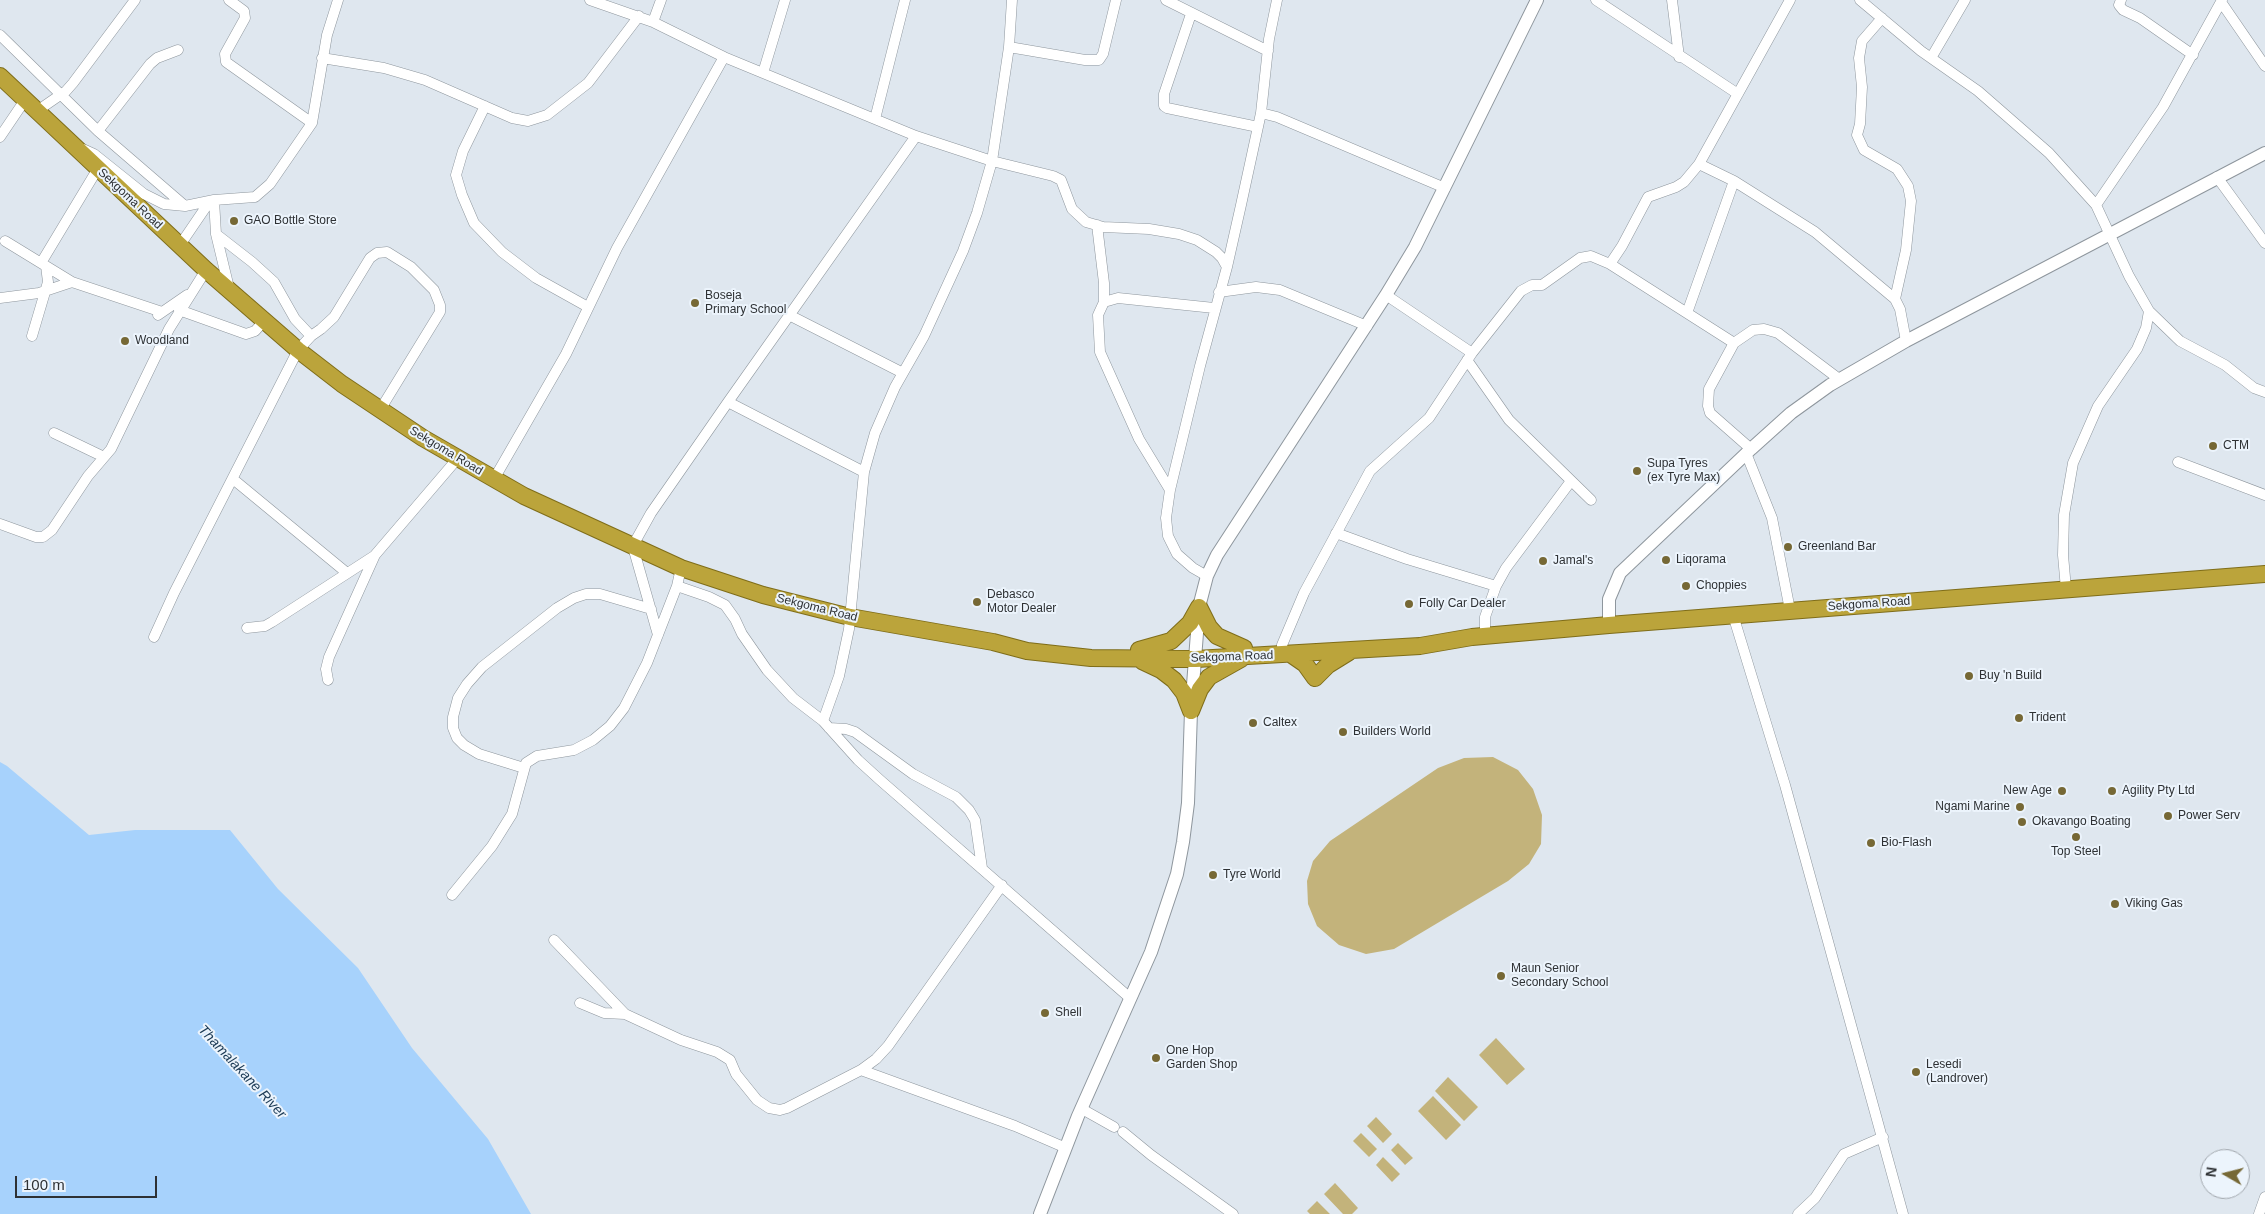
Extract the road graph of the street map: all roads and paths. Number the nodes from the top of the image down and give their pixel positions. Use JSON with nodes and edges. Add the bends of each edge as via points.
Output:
{"nodes":[{"id":1,"x":136,"y":0,"type":"edge"},
{"id":2,"x":230,"y":0,"type":"edge"},
{"id":3,"x":338,"y":0,"type":"edge"},
{"id":4,"x":590,"y":0,"type":"edge"},
{"id":5,"x":661,"y":0,"type":"edge"},
{"id":6,"x":785,"y":0,"type":"edge"},
{"id":7,"x":905,"y":0,"type":"edge"},
{"id":8,"x":1012,"y":0,"type":"edge"},
{"id":9,"x":1116,"y":0,"type":"edge"},
{"id":10,"x":1166,"y":0,"type":"edge"},
{"id":11,"x":1278,"y":0,"type":"edge"},
{"id":12,"x":1537,"y":0,"type":"edge"},
{"id":13,"x":1596,"y":0,"type":"edge"},
{"id":14,"x":1672,"y":0,"type":"edge"},
{"id":15,"x":1790,"y":0,"type":"edge"},
{"id":16,"x":1860,"y":0,"type":"edge"},
{"id":17,"x":1965,"y":0,"type":"edge"},
{"id":18,"x":2120,"y":0,"type":"edge"},
{"id":19,"x":2222,"y":1,"type":"edge"},
{"id":20,"x":1191,"y":14,"type":"junction"},
{"id":21,"x":639,"y":16,"type":"junction"},
{"id":22,"x":1882,"y":18,"type":"junction"},
{"id":23,"x":653,"y":22,"type":"junction"},
{"id":24,"x":0,"y":35,"type":"edge"},
{"id":25,"x":1009,"y":48,"type":"junction"},
{"id":26,"x":178,"y":50,"type":"dead end"},
{"id":27,"x":1268,"y":51,"type":"junction"},
{"id":28,"x":2193,"y":55,"type":"junction"},
{"id":29,"x":724,"y":57,"type":"junction"},
{"id":30,"x":1679,"y":57,"type":"junction"},
{"id":31,"x":322,"y":58,"type":"junction"},
{"id":32,"x":1931,"y":58,"type":"junction"},
{"id":33,"x":2265,"y":66,"type":"edge"},
{"id":34,"x":763,"y":73,"type":"junction"},
{"id":35,"x":0,"y":76,"type":"edge"},
{"id":36,"x":1738,"y":94,"type":"junction"},
{"id":37,"x":60,"y":95,"type":"junction"},
{"id":38,"x":31,"y":106,"type":"junction"},
{"id":39,"x":485,"y":106,"type":"junction"},
{"id":40,"x":1261,"y":113,"type":"junction"},
{"id":41,"x":875,"y":119,"type":"junction"},
{"id":42,"x":312,"y":123,"type":"junction"},
{"id":43,"x":1258,"y":127,"type":"junction"},
{"id":44,"x":98,"y":131,"type":"junction"},
{"id":45,"x":916,"y":136,"type":"junction"},
{"id":46,"x":0,"y":137,"type":"edge"},
{"id":47,"x":73,"y":147,"type":"junction"},
{"id":48,"x":2265,"y":153,"type":"edge"},
{"id":49,"x":992,"y":161,"type":"junction"},
{"id":50,"x":1699,"y":164,"type":"junction"},
{"id":51,"x":97,"y":170,"type":"junction"},
{"id":52,"x":2217,"y":177,"type":"junction"},
{"id":53,"x":1734,"y":181,"type":"junction"},
{"id":54,"x":1445,"y":188,"type":"junction"},
{"id":55,"x":212,"y":201,"type":"junction"},
{"id":56,"x":2096,"y":205,"type":"junction"},
{"id":57,"x":185,"y":206,"type":"junction"},
{"id":58,"x":1097,"y":225,"type":"junction"},
{"id":59,"x":216,"y":234,"type":"junction"},
{"id":60,"x":2110,"y":234,"type":"junction"},
{"id":61,"x":5,"y":241,"type":"dead end"},
{"id":62,"x":2265,"y":244,"type":"edge"},
{"id":63,"x":180,"y":246,"type":"junction"},
{"id":64,"x":1610,"y":264,"type":"junction"},
{"id":65,"x":43,"y":265,"type":"junction"},
{"id":66,"x":1227,"y":267,"type":"junction"},
{"id":67,"x":206,"y":270,"type":"junction"},
{"id":68,"x":72,"y":282,"type":"junction"},
{"id":69,"x":46,"y":291,"type":"junction"},
{"id":70,"x":192,"y":291,"type":"junction"},
{"id":71,"x":230,"y":291,"type":"junction"},
{"id":72,"x":1218,"y":292,"type":"junction"},
{"id":73,"x":1386,"y":295,"type":"junction"},
{"id":74,"x":0,"y":298,"type":"edge"},
{"id":75,"x":1895,"y":299,"type":"junction"},
{"id":76,"x":1104,"y":302,"type":"junction"},
{"id":77,"x":588,"y":307,"type":"junction"},
{"id":78,"x":1214,"y":308,"type":"junction"},
{"id":79,"x":180,"y":310,"type":"junction"},
{"id":80,"x":2149,"y":311,"type":"junction"},
{"id":81,"x":1687,"y":312,"type":"junction"},
{"id":82,"x":788,"y":315,"type":"junction"},
{"id":83,"x":264,"y":321,"type":"junction"},
{"id":84,"x":1367,"y":326,"type":"junction"},
{"id":85,"x":32,"y":336,"type":"dead end"},
{"id":86,"x":310,"y":336,"type":"junction"},
{"id":87,"x":1906,"y":341,"type":"junction"},
{"id":88,"x":1734,"y":343,"type":"junction"},
{"id":89,"x":298,"y":350,"type":"junction"},
{"id":90,"x":1469,"y":356,"type":"junction"},
{"id":91,"x":904,"y":373,"type":"junction"},
{"id":92,"x":1839,"y":380,"type":"junction"},
{"id":93,"x":2265,"y":392,"type":"edge"},
{"id":94,"x":728,"y":402,"type":"junction"},
{"id":95,"x":380,"y":410,"type":"junction"},
{"id":96,"x":54,"y":433,"type":"dead end"},
{"id":97,"x":1749,"y":451,"type":"junction"},
{"id":98,"x":104,"y":457,"type":"junction"},
{"id":99,"x":458,"y":458,"type":"junction"},
{"id":100,"x":2178,"y":462,"type":"dead end"},
{"id":101,"x":864,"y":472,"type":"junction"},
{"id":102,"x":233,"y":479,"type":"junction"},
{"id":103,"x":494,"y":479,"type":"junction"},
{"id":104,"x":1571,"y":481,"type":"junction"},
{"id":105,"x":1170,"y":490,"type":"junction"},
{"id":106,"x":2265,"y":495,"type":"edge"},
{"id":107,"x":1591,"y":500,"type":"dead end"},
{"id":108,"x":0,"y":524,"type":"edge"},
{"id":109,"x":1336,"y":533,"type":"junction"},
{"id":110,"x":633,"y":547,"type":"junction"},
{"id":111,"x":375,"y":555,"type":"junction"},
{"id":112,"x":681,"y":568,"type":"junction"},
{"id":113,"x":347,"y":573,"type":"junction"},
{"id":114,"x":2265,"y":574,"type":"edge"},
{"id":115,"x":1207,"y":576,"type":"junction"},
{"id":116,"x":677,"y":586,"type":"junction"},
{"id":117,"x":1496,"y":586,"type":"junction"},
{"id":118,"x":2066,"y":589,"type":"junction"},
{"id":119,"x":1199,"y":607,"type":"junction"},
{"id":120,"x":651,"y":609,"type":"junction"},
{"id":121,"x":1790,"y":610,"type":"junction"},
{"id":122,"x":1733,"y":615,"type":"junction"},
{"id":123,"x":850,"y":617,"type":"junction"},
{"id":124,"x":1609,"y":625,"type":"junction"},
{"id":125,"x":247,"y":628,"type":"dead end"},
{"id":126,"x":658,"y":635,"type":"junction"},
{"id":127,"x":154,"y":637,"type":"dead end"},
{"id":128,"x":1478,"y":637,"type":"junction"},
{"id":129,"x":1287,"y":650,"type":"junction"},
{"id":130,"x":1354,"y":650,"type":"junction"},
{"id":131,"x":1245,"y":652,"type":"junction"},
{"id":132,"x":1196,"y":654,"type":"junction"},
{"id":133,"x":1139,"y":655,"type":"junction"},
{"id":134,"x":328,"y":680,"type":"dead end"},
{"id":135,"x":1191,"y":711,"type":"junction"},
{"id":136,"x":826,"y":724,"type":"junction"},
{"id":137,"x":524,"y":768,"type":"junction"},
{"id":138,"x":982,"y":868,"type":"junction"},
{"id":139,"x":1002,"y":886,"type":"junction"},
{"id":140,"x":452,"y":895,"type":"dead end"},
{"id":141,"x":554,"y":940,"type":"dead end"},
{"id":142,"x":1130,"y":998,"type":"junction"},
{"id":143,"x":580,"y":1003,"type":"dead end"},
{"id":144,"x":625,"y":1014,"type":"junction"},
{"id":145,"x":861,"y":1070,"type":"junction"},
{"id":146,"x":1082,"y":1109,"type":"junction"},
{"id":147,"x":1883,"y":1137,"type":"junction"},
{"id":148,"x":1066,"y":1148,"type":"junction"},
{"id":149,"x":2265,"y":1197,"type":"edge"},
{"id":150,"x":1040,"y":1214,"type":"edge"},
{"id":151,"x":1233,"y":1214,"type":"edge"},
{"id":152,"x":1798,"y":1214,"type":"edge"},
{"id":153,"x":1903,"y":1214,"type":"edge"},
{"id":154,"x":2259,"y":1214,"type":"edge"}],
"edges":[{"from":1,"to":37,"type":"street","via":[[73,83]]},
{"from":2,"to":42,"type":"street","via":[[244,11],[246,18],[226,54],[226,62]]},
{"from":3,"to":31,"type":"street"},
{"from":4,"to":21,"type":"street"},
{"from":5,"to":23,"type":"street"},
{"from":6,"to":34,"type":"street"},
{"from":7,"to":41,"type":"street"},
{"from":8,"to":25,"type":"street"},
{"from":9,"to":25,"type":"street","via":[[1103,54],[1098,60]]},
{"from":10,"to":20,"type":"street"},
{"from":11,"to":27,"type":"street"},
{"from":12,"to":54,"type":"street"},
{"from":13,"to":30,"type":"street"},
{"from":14,"to":30,"type":"street"},
{"from":15,"to":36,"type":"street"},
{"from":16,"to":22,"type":"street"},
{"from":17,"to":32,"type":"street"},
{"from":18,"to":28,"type":"street","via":[[2123,10]]},
{"from":19,"to":28,"type":"street"},
{"from":19,"to":33,"type":"street"},
{"from":20,"to":27,"type":"street"},
{"from":20,"to":43,"type":"street","via":[[1164,94],[1164,106]]},
{"from":21,"to":23,"type":"street"},
{"from":21,"to":39,"type":"street","via":[[588,83],[547,115],[528,121]]},
{"from":22,"to":32,"type":"street"},
{"from":22,"to":75,"type":"street","via":[[1862,41],[1857,134],[1864,150],[1897,169],[1908,186],[1911,200],[1906,250]]},
{"from":23,"to":29,"type":"street"},
{"from":24,"to":37,"type":"street"},
{"from":25,"to":49,"type":"street"},
{"from":26,"to":44,"type":"street","via":[[150,64]]},
{"from":27,"to":40,"type":"street"},
{"from":28,"to":56,"type":"street","via":[[2163,108]]},
{"from":29,"to":34,"type":"street"},
{"from":29,"to":77,"type":"street","via":[[617,248]]},
{"from":30,"to":36,"type":"street"},
{"from":31,"to":39,"type":"street","via":[[384,68],[426,80]]},
{"from":31,"to":42,"type":"street"},
{"from":32,"to":56,"type":"street","via":[[2021,126]]},
{"from":34,"to":41,"type":"street"},
{"from":35,"to":38,"type":"highway","name":"Sekgoma Road"},
{"from":36,"to":50,"type":"street"},
{"from":37,"to":38,"type":"street"},
{"from":37,"to":44,"type":"street"},
{"from":38,"to":46,"type":"street"},
{"from":38,"to":47,"type":"highway","name":"Sekgoma Road"},
{"from":39,"to":77,"type":"street","via":[[456,174],[474,224],[502,252],[536,278]]},
{"from":40,"to":43,"type":"street"},
{"from":40,"to":54,"type":"street"},
{"from":41,"to":45,"type":"street"},
{"from":42,"to":55,"type":"street","via":[[263,193],[246,200]]},
{"from":43,"to":66,"type":"street"},
{"from":44,"to":57,"type":"street"},
{"from":45,"to":49,"type":"street"},
{"from":45,"to":82,"type":"street"},
{"from":47,"to":51,"type":"highway","name":"Sekgoma Road"},
{"from":47,"to":57,"type":"street","via":[[94,154],[154,199],[164,204]]},
{"from":48,"to":52,"type":"street"},
{"from":49,"to":58,"type":"street","via":[[1061,180],[1072,209],[1086,222]]},
{"from":49,"to":91,"type":"street","via":[[963,251]]},
{"from":50,"to":53,"type":"street"},
{"from":50,"to":64,"type":"street","via":[[1676,188],[1648,197]]},
{"from":51,"to":63,"type":"highway","name":"Sekgoma Road"},
{"from":51,"to":65,"type":"street"},
{"from":52,"to":60,"type":"street"},
{"from":52,"to":62,"type":"street"},
{"from":53,"to":75,"type":"street","via":[[1815,232]]},
{"from":53,"to":81,"type":"street"},
{"from":54,"to":73,"type":"street"},
{"from":55,"to":57,"type":"street"},
{"from":55,"to":59,"type":"street"},
{"from":55,"to":63,"type":"street"},
{"from":56,"to":60,"type":"street"},
{"from":58,"to":66,"type":"street","via":[[1180,234],[1216,252]]},
{"from":58,"to":76,"type":"street"},
{"from":59,"to":71,"type":"street"},
{"from":59,"to":86,"type":"street","via":[[274,282],[295,319]]},
{"from":60,"to":80,"type":"street"},
{"from":60,"to":87,"type":"street"},
{"from":61,"to":65,"type":"street"},
{"from":63,"to":67,"type":"highway","name":"Sekgoma Road"},
{"from":64,"to":81,"type":"street"},
{"from":64,"to":90,"type":"street","via":[[1585,256],[1542,285],[1525,287]]},
{"from":65,"to":68,"type":"street"},
{"from":65,"to":69,"type":"street","via":[[48,273]]},
{"from":66,"to":72,"type":"street"},
{"from":67,"to":70,"type":"street"},
{"from":67,"to":71,"type":"highway","name":"Sekgoma Road"},
{"from":68,"to":69,"type":"street"},
{"from":68,"to":70,"type":"street","via":[[159,314]]},
{"from":69,"to":74,"type":"street"},
{"from":69,"to":85,"type":"street"},
{"from":70,"to":79,"type":"street"},
{"from":71,"to":83,"type":"highway","name":"Sekgoma Road"},
{"from":72,"to":78,"type":"street"},
{"from":72,"to":84,"type":"street","via":[[1256,287],[1280,290]]},
{"from":73,"to":84,"type":"street"},
{"from":73,"to":90,"type":"street"},
{"from":75,"to":87,"type":"street"},
{"from":76,"to":78,"type":"street","via":[[1118,298]]},
{"from":76,"to":105,"type":"street","via":[[1098,315],[1100,352],[1139,439]]},
{"from":77,"to":103,"type":"street","via":[[566,354]]},
{"from":78,"to":105,"type":"street"},
{"from":79,"to":83,"type":"street","via":[[246,334],[255,331]]},
{"from":79,"to":98,"type":"street","via":[[124,424]]},
{"from":80,"to":93,"type":"street","via":[[2180,342]]},
{"from":80,"to":118,"type":"street","via":[[2139,344],[2098,406],[2073,463],[2064,515]]},
{"from":81,"to":88,"type":"street"},
{"from":82,"to":91,"type":"street"},
{"from":82,"to":94,"type":"street"},
{"from":83,"to":89,"type":"highway","name":"Sekgoma Road"},
{"from":84,"to":115,"type":"street","via":[[1217,555]]},
{"from":86,"to":89,"type":"street"},
{"from":86,"to":95,"type":"street","via":[[334,317],[370,258],[377,253],[387,252],[399,258],[434,290],[440,312]]},
{"from":87,"to":92,"type":"street"},
{"from":88,"to":92,"type":"street","via":[[1753,330],[1778,333]]},
{"from":88,"to":97,"type":"street","via":[[1709,389],[1708,406],[1710,413]]},
{"from":89,"to":95,"type":"highway","name":"Sekgoma Road"},
{"from":89,"to":102,"type":"street"},
{"from":90,"to":104,"type":"street","via":[[1509,420]]},
{"from":90,"to":109,"type":"street","via":[[1428,418],[1370,471]]},
{"from":91,"to":101,"type":"street","via":[[875,433]]},
{"from":92,"to":97,"type":"street","via":[[1791,413]]},
{"from":94,"to":101,"type":"street"},
{"from":94,"to":110,"type":"street","via":[[652,513]]},
{"from":95,"to":99,"type":"highway","name":"Sekgoma Road"},
{"from":96,"to":98,"type":"street"},
{"from":97,"to":121,"type":"street","via":[[1772,518]]},
{"from":97,"to":124,"type":"street","via":[[1620,573],[1609,599]]},
{"from":98,"to":108,"type":"street","via":[[48,534],[36,537]]},
{"from":99,"to":103,"type":"highway","name":"Sekgoma Road"},
{"from":99,"to":111,"type":"street"},
{"from":100,"to":106,"type":"street"},
{"from":101,"to":123,"type":"street"},
{"from":102,"to":113,"type":"street"},
{"from":102,"to":127,"type":"street"},
{"from":103,"to":110,"type":"highway","name":"Sekgoma Road"},
{"from":104,"to":107,"type":"street"},
{"from":104,"to":117,"type":"street"},
{"from":105,"to":115,"type":"street","via":[[1166,518],[1168,536],[1177,554]]},
{"from":109,"to":117,"type":"street"},
{"from":109,"to":129,"type":"street","via":[[1304,593]]},
{"from":110,"to":112,"type":"highway","name":"Sekgoma Road"},
{"from":110,"to":120,"type":"street"},
{"from":111,"to":113,"type":"street"},
{"from":111,"to":134,"type":"street","via":[[329,656]]},
{"from":112,"to":116,"type":"street"},
{"from":112,"to":123,"type":"highway","name":"Sekgoma Road","via":[[763,595]]},
{"from":113,"to":125,"type":"street","via":[[265,626]]},
{"from":114,"to":118,"type":"highway","name":"Sekgoma Road"},
{"from":115,"to":119,"type":"street"},
{"from":116,"to":126,"type":"street"},
{"from":116,"to":136,"type":"street","via":[[710,596],[725,605],[766,670],[793,698]]},
{"from":117,"to":128,"type":"street"},
{"from":118,"to":121,"type":"highway","name":"Sekgoma Road"},
{"from":119,"to":131,"type":"highway","via":[[1217,636]]},
{"from":119,"to":132,"type":"street"},
{"from":119,"to":133,"type":"highway","via":[[1190,624],[1171,641]]},
{"from":120,"to":126,"type":"street"},
{"from":120,"to":137,"type":"street","via":[[600,594],[574,598],[482,667],[467,684],[458,698],[453,717],[457,738],[479,754]]},
{"from":121,"to":122,"type":"highway","name":"Sekgoma Road"},
{"from":122,"to":124,"type":"highway","name":"Sekgoma Road"},
{"from":122,"to":147,"type":"street","via":[[1785,785]]},
{"from":123,"to":133,"type":"highway","name":"Sekgoma Road","via":[[1027,651],[1091,658]]},
{"from":123,"to":136,"type":"street"},
{"from":124,"to":128,"type":"highway","name":"Sekgoma Road"},
{"from":126,"to":137,"type":"street","via":[[636,686],[610,726],[574,750],[537,756],[526,762]]},
{"from":128,"to":129,"type":"highway","name":"Sekgoma Road","via":[[1418,636]]},
{"from":128,"to":130,"type":"highway","name":"Sekgoma Road","via":[[1420,646]]},
{"from":129,"to":130,"type":"highway","name":"Sekgoma Road"},
{"from":129,"to":130,"type":"highway","via":[[1305,664],[1315,678],[1334,660]]},
{"from":129,"to":131,"type":"highway","name":"Sekgoma Road"},
{"from":131,"to":132,"type":"highway","name":"Sekgoma Road"},
{"from":131,"to":135,"type":"highway","via":[[1209,677]]},
{"from":132,"to":133,"type":"highway","name":"Sekgoma Road"},
{"from":132,"to":135,"type":"street"},
{"from":133,"to":135,"type":"highway","via":[[1174,680],[1184,693]]},
{"from":135,"to":142,"type":"street","via":[[1188,795],[1180,858],[1151,952]]},
{"from":136,"to":138,"type":"street","via":[[880,780]]},
{"from":136,"to":138,"type":"street","via":[[855,732],[882,753],[956,797],[975,820]]},
{"from":137,"to":140,"type":"street","via":[[512,814],[492,846]]},
{"from":138,"to":139,"type":"street"},
{"from":139,"to":142,"type":"street"},
{"from":139,"to":145,"type":"street","via":[[888,1046]]},
{"from":141,"to":144,"type":"street"},
{"from":142,"to":146,"type":"street"},
{"from":143,"to":144,"type":"street","via":[[604,1013]]},
{"from":144,"to":145,"type":"street","via":[[730,1060],[736,1074],[756,1100],[769,1108],[787,1108]]},
{"from":145,"to":148,"type":"street"},
{"from":146,"to":148,"type":"street"},
{"from":146,"to":151,"type":"street","via":[[1118,1130]]},
{"from":147,"to":152,"type":"street","via":[[1844,1154],[1815,1198]]},
{"from":147,"to":153,"type":"street"},
{"from":148,"to":150,"type":"street"},
{"from":149,"to":154,"type":"street"}]}
